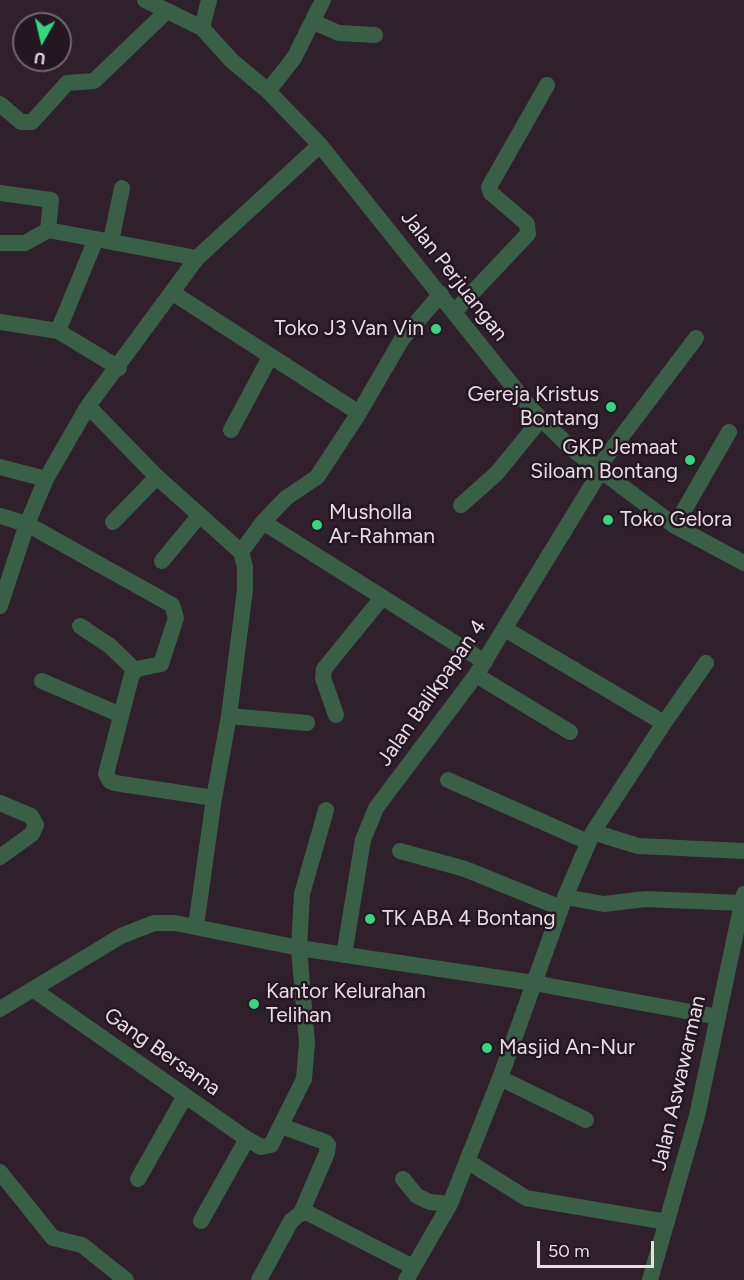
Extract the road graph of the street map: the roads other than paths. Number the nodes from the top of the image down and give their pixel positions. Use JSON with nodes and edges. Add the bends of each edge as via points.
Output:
{"nodes":[{"id":1,"x":145,"y":0,"type":"edge"},
{"id":2,"x":209,"y":0,"type":"edge"},
{"id":3,"x":323,"y":0,"type":"edge"},
{"id":4,"x":166,"y":12,"type":"junction"},
{"id":5,"x":313,"y":22,"type":"junction"},
{"id":6,"x":202,"y":28,"type":"junction"},
{"id":7,"x":375,"y":35,"type":"dead end"},
{"id":8,"x":547,"y":85,"type":"dead end"},
{"id":9,"x":268,"y":91,"type":"junction"},
{"id":10,"x":0,"y":104,"type":"edge"},
{"id":11,"x":320,"y":145,"type":"junction"},
{"id":12,"x":122,"y":188,"type":"dead end"},
{"id":13,"x":0,"y":193,"type":"edge"},
{"id":14,"x":48,"y":230,"type":"junction"},
{"id":15,"x":104,"y":240,"type":"junction"},
{"id":16,"x":0,"y":243,"type":"edge"},
{"id":17,"x":197,"y":258,"type":"junction"},
{"id":18,"x":172,"y":293,"type":"junction"},
{"id":19,"x":441,"y":294,"type":"junction"},
{"id":20,"x":454,"y":312,"type":"junction"},
{"id":21,"x":0,"y":322,"type":"edge"},
{"id":22,"x":58,"y":331,"type":"junction"},
{"id":23,"x":696,"y":338,"type":"dead end"},
{"id":24,"x":270,"y":357,"type":"junction"},
{"id":25,"x":119,"y":368,"type":"junction"},
{"id":26,"x":88,"y":406,"type":"junction"},
{"id":27,"x":358,"y":413,"type":"junction"},
{"id":28,"x":541,"y":419,"type":"junction"},
{"id":29,"x":231,"y":430,"type":"dead end"},
{"id":30,"x":729,"y":432,"type":"dead end"},
{"id":31,"x":0,"y":468,"type":"edge"},
{"id":32,"x":598,"y":471,"type":"junction"},
{"id":33,"x":157,"y":477,"type":"junction"},
{"id":34,"x":46,"y":479,"type":"junction"},
{"id":35,"x":460,"y":505,"type":"dead end"},
{"id":36,"x":0,"y":516,"type":"edge"},
{"id":37,"x":199,"y":516,"type":"junction"},
{"id":38,"x":113,"y":522,"type":"dead end"},
{"id":39,"x":263,"y":522,"type":"junction"},
{"id":40,"x":27,"y":524,"type":"junction"},
{"id":41,"x":675,"y":526,"type":"junction"},
{"id":42,"x":241,"y":552,"type":"junction"},
{"id":43,"x":162,"y":561,"type":"dead end"},
{"id":44,"x":744,"y":563,"type":"edge"},
{"id":45,"x":1,"y":596,"type":"edge"},
{"id":46,"x":381,"y":599,"type":"junction"},
{"id":47,"x":80,"y":626,"type":"dead end"},
{"id":48,"x":505,"y":629,"type":"junction"},
{"id":49,"x":706,"y":663,"type":"dead end"},
{"id":50,"x":481,"y":669,"type":"junction"},
{"id":51,"x":135,"y":670,"type":"junction"},
{"id":52,"x":42,"y":681,"type":"dead end"},
{"id":53,"x":120,"y":715,"type":"junction"},
{"id":54,"x":336,"y":715,"type":"dead end"},
{"id":55,"x":229,"y":716,"type":"junction"},
{"id":56,"x":307,"y":723,"type":"dead end"},
{"id":57,"x":664,"y":723,"type":"junction"},
{"id":58,"x":570,"y":732,"type":"dead end"},
{"id":59,"x":448,"y":780,"type":"dead end"},
{"id":60,"x":214,"y":798,"type":"junction"},
{"id":61,"x":0,"y":803,"type":"edge"},
{"id":62,"x":326,"y":810,"type":"dead end"},
{"id":63,"x":591,"y":837,"type":"junction"},
{"id":64,"x":400,"y":851,"type":"dead end"},
{"id":65,"x":744,"y":851,"type":"edge"},
{"id":66,"x":0,"y":857,"type":"edge"},
{"id":67,"x":743,"y":899,"type":"edge"},
{"id":68,"x":563,"y":903,"type":"junction"},
{"id":69,"x":196,"y":926,"type":"junction"},
{"id":70,"x":299,"y":948,"type":"junction"},
{"id":71,"x":344,"y":955,"type":"junction"},
{"id":72,"x":534,"y":983,"type":"junction"},
{"id":73,"x":34,"y":990,"type":"junction"},
{"id":74,"x":0,"y":1009,"type":"edge"},
{"id":75,"x":718,"y":1017,"type":"junction"},
{"id":76,"x":500,"y":1078,"type":"junction"},
{"id":77,"x":185,"y":1096,"type":"junction"},
{"id":78,"x":586,"y":1120,"type":"dead end"},
{"id":79,"x":281,"y":1126,"type":"junction"},
{"id":80,"x":247,"y":1139,"type":"junction"},
{"id":81,"x":467,"y":1161,"type":"junction"},
{"id":82,"x":0,"y":1173,"type":"edge"},
{"id":83,"x":138,"y":1179,"type":"dead end"},
{"id":84,"x":403,"y":1179,"type":"dead end"},
{"id":85,"x":450,"y":1204,"type":"junction"},
{"id":86,"x":301,"y":1213,"type":"junction"},
{"id":87,"x":201,"y":1221,"type":"dead end"},
{"id":88,"x":667,"y":1222,"type":"junction"},
{"id":89,"x":409,"y":1273,"type":"edge"},
{"id":90,"x":126,"y":1280,"type":"edge"},
{"id":91,"x":259,"y":1280,"type":"edge"},
{"id":92,"x":650,"y":1280,"type":"edge"}],
"edges":[{"from":1,"to":4,"type":"street","name":"Jalan Perjuangan"},
{"from":2,"to":6,"type":"street"},
{"from":3,"to":5,"type":"street"},
{"from":4,"to":6,"type":"street","name":"Jalan Perjuangan"},
{"from":4,"to":10,"type":"street","via":[[94,81],[68,83],[32,122],[21,122]]},
{"from":5,"to":7,"type":"street","via":[[339,33]]},
{"from":5,"to":9,"type":"street","via":[[294,58]]},
{"from":6,"to":9,"type":"street","name":"Jalan Perjuangan","via":[[232,61]]},
{"from":8,"to":20,"type":"street","via":[[489,187],[528,224],[528,234]]},
{"from":9,"to":11,"type":"street","name":"Jalan Perjuangan"},
{"from":11,"to":17,"type":"street"},
{"from":11,"to":19,"type":"street","name":"Jalan Perjuangan"},
{"from":12,"to":15,"type":"street"},
{"from":13,"to":14,"type":"street","via":[[51,200]]},
{"from":14,"to":15,"type":"street"},
{"from":14,"to":16,"type":"street","via":[[25,243]]},
{"from":15,"to":17,"type":"street"},
{"from":15,"to":22,"type":"street"},
{"from":17,"to":18,"type":"street"},
{"from":18,"to":24,"type":"street"},
{"from":18,"to":25,"type":"street"},
{"from":19,"to":20,"type":"street","name":"Jalan Perjuangan"},
{"from":19,"to":27,"type":"street","via":[[402,339]]},
{"from":20,"to":28,"type":"street","name":"Jalan Perjuangan"},
{"from":21,"to":22,"type":"street"},
{"from":22,"to":25,"type":"street"},
{"from":23,"to":32,"type":"street","name":"Jalan Balikpapan 4"},
{"from":24,"to":27,"type":"street"},
{"from":24,"to":29,"type":"street"},
{"from":25,"to":26,"type":"street"},
{"from":26,"to":33,"type":"street"},
{"from":26,"to":34,"type":"street"},
{"from":27,"to":39,"type":"street","via":[[317,477],[286,498]]},
{"from":28,"to":32,"type":"street","name":"Jalan Perjuangan"},
{"from":28,"to":35,"type":"street","via":[[496,473]]},
{"from":30,"to":41,"type":"street"},
{"from":31,"to":34,"type":"street"},
{"from":32,"to":41,"type":"street","name":"Jalan Perjuangan"},
{"from":32,"to":48,"type":"street","name":"Jalan Balikpapan 4"},
{"from":33,"to":37,"type":"street"},
{"from":33,"to":38,"type":"street"},
{"from":34,"to":40,"type":"street"},
{"from":36,"to":40,"type":"street"},
{"from":37,"to":42,"type":"street"},
{"from":37,"to":43,"type":"street"},
{"from":39,"to":42,"type":"street"},
{"from":39,"to":46,"type":"street"},
{"from":40,"to":45,"type":"street"},
{"from":40,"to":51,"type":"street","via":[[172,604],[176,618],[161,664]]},
{"from":41,"to":44,"type":"street","name":"Jalan Perjuangan"},
{"from":42,"to":55,"type":"street","via":[[245,590]]},
{"from":46,"to":50,"type":"street"},
{"from":46,"to":54,"type":"street","via":[[324,669],[323,678]]},
{"from":47,"to":51,"type":"street","via":[[110,646]]},
{"from":48,"to":50,"type":"street","name":"Jalan Balikpapan 4"},
{"from":48,"to":57,"type":"street"},
{"from":49,"to":57,"type":"street"},
{"from":50,"to":58,"type":"street"},
{"from":50,"to":71,"type":"street","name":"Jalan Balikpapan 4","via":[[368,824]]},
{"from":51,"to":53,"type":"street"},
{"from":52,"to":53,"type":"street"},
{"from":53,"to":60,"type":"street","via":[[106,771],[110,781]]},
{"from":55,"to":56,"type":"street"},
{"from":55,"to":60,"type":"street"},
{"from":57,"to":63,"type":"street"},
{"from":59,"to":63,"type":"street"},
{"from":60,"to":69,"type":"street"},
{"from":61,"to":66,"type":"street","via":[[31,816],[36,825],[32,834]]},
{"from":62,"to":70,"type":"street","via":[[304,882]]},
{"from":63,"to":65,"type":"street","via":[[638,846]]},
{"from":63,"to":68,"type":"street"},
{"from":64,"to":68,"type":"street"},
{"from":67,"to":68,"type":"street","via":[[646,898],[604,904]]},
{"from":67,"to":75,"type":"street","name":"Jalan Aswawarman"},
{"from":68,"to":72,"type":"street"},
{"from":69,"to":70,"type":"street"},
{"from":69,"to":73,"type":"street","via":[[154,923],[138,929]]},
{"from":70,"to":71,"type":"street"},
{"from":70,"to":79,"type":"street","via":[[306,1062],[304,1079]]},
{"from":71,"to":72,"type":"street"},
{"from":72,"to":75,"type":"street"},
{"from":72,"to":76,"type":"street"},
{"from":73,"to":74,"type":"street"},
{"from":73,"to":77,"type":"street","name":"Gang Bersama"},
{"from":75,"to":88,"type":"street","name":"Jalan Aswawarman","via":[[697,1116]]},
{"from":76,"to":78,"type":"street"},
{"from":76,"to":81,"type":"street"},
{"from":77,"to":80,"type":"street","name":"Gang Bersama"},
{"from":77,"to":83,"type":"street"},
{"from":79,"to":80,"type":"street","name":"Gang Bersama","via":[[266,1148]]},
{"from":79,"to":86,"type":"street","via":[[328,1145]]},
{"from":80,"to":87,"type":"street"},
{"from":81,"to":85,"type":"street"},
{"from":81,"to":88,"type":"street","via":[[526,1198]]},
{"from":82,"to":90,"type":"street","via":[[60,1240],[82,1245]]},
{"from":84,"to":85,"type":"street","via":[[417,1196]]},
{"from":85,"to":89,"type":"street"},
{"from":86,"to":89,"type":"street","via":[[308,1213]]},
{"from":86,"to":91,"type":"street","via":[[291,1221]]},
{"from":88,"to":92,"type":"street","name":"Jalan Aswawarman"}]}
